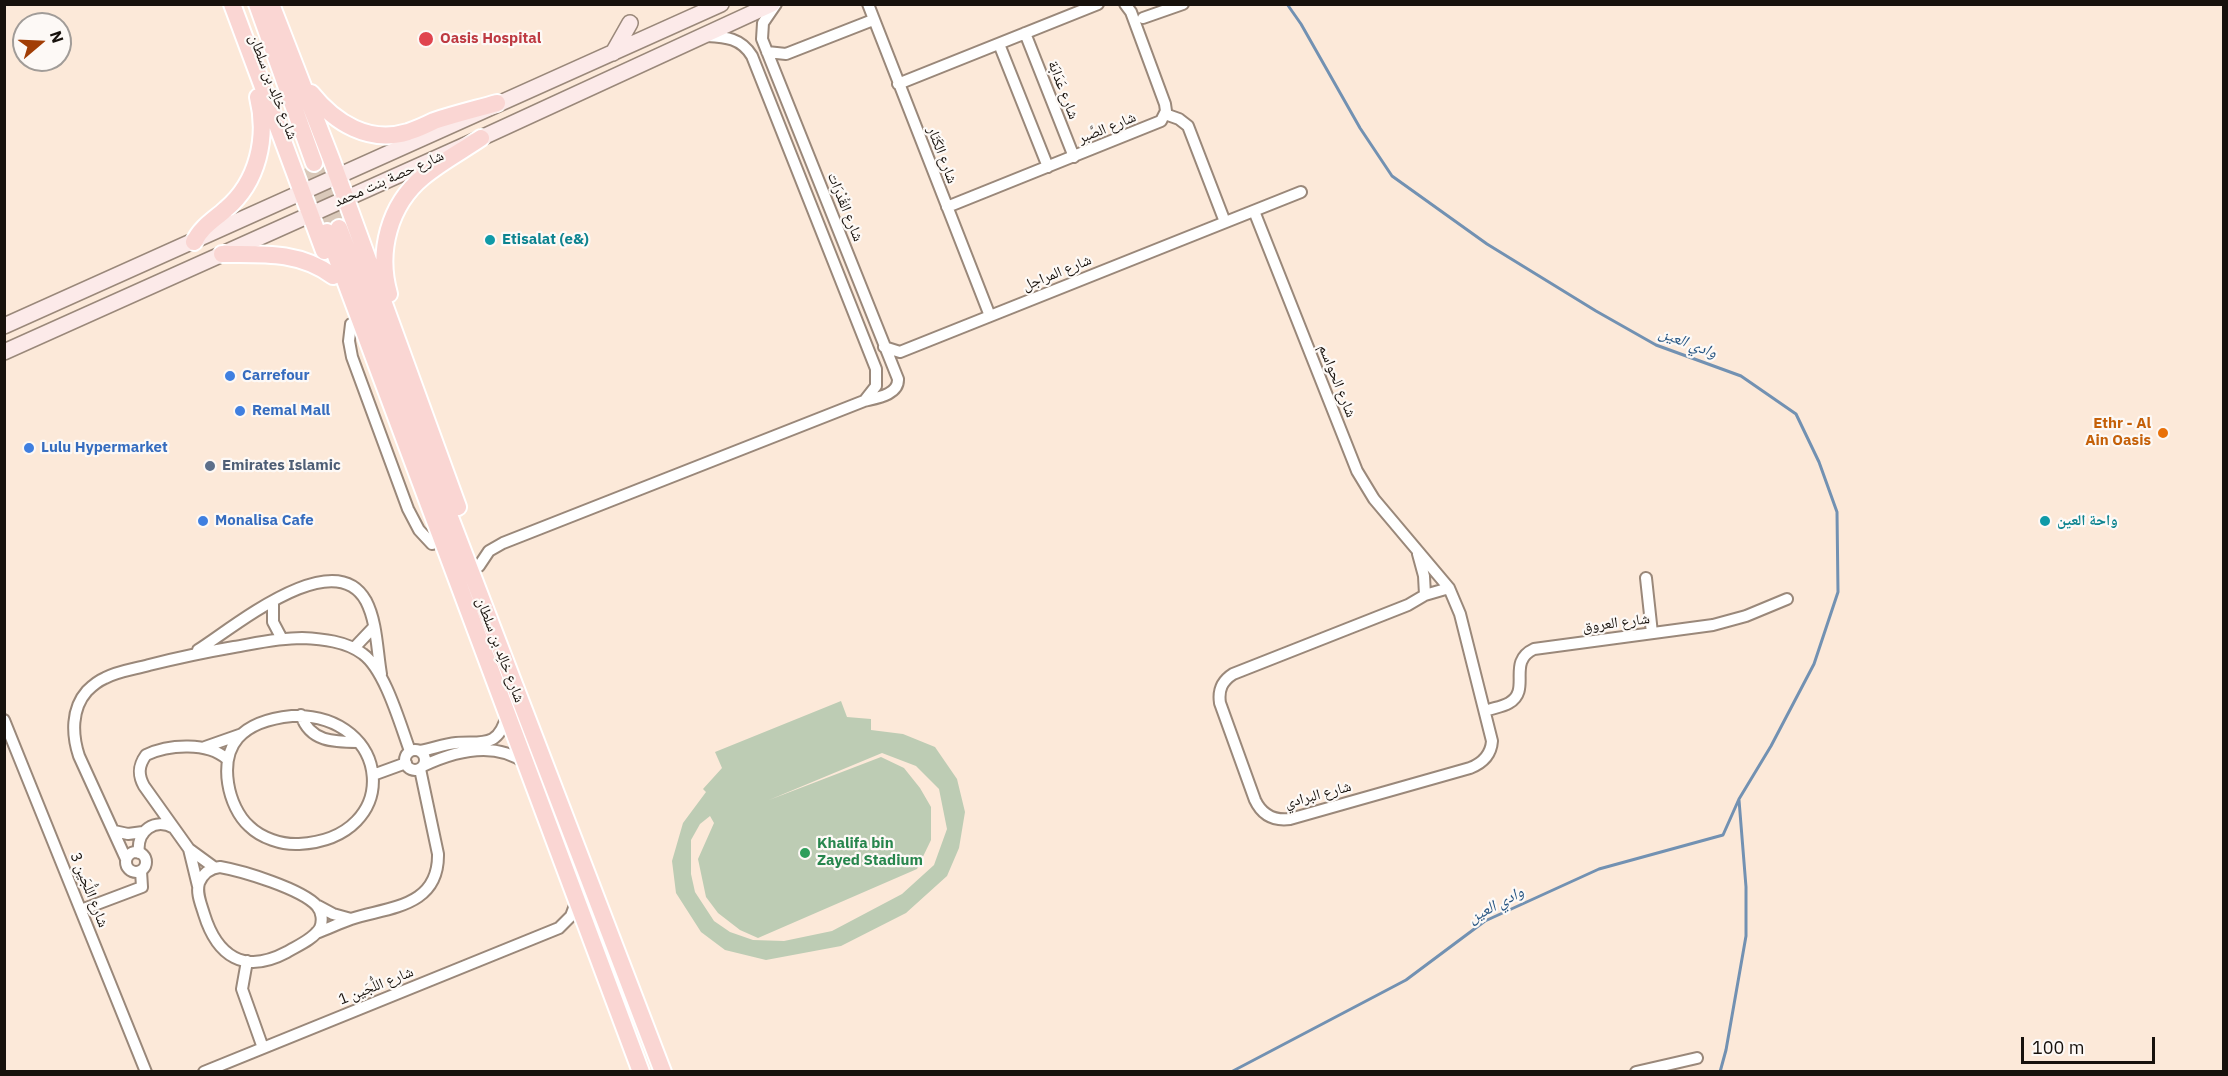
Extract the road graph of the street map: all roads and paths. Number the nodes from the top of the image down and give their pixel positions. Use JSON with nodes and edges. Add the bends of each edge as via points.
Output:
{"nodes":[{"id":1,"x":232,"y":4,"type":"edge"},
{"id":2,"x":242,"y":4,"type":"edge"},
{"id":3,"x":257,"y":4,"type":"edge"},
{"id":4,"x":271,"y":4,"type":"edge"},
{"id":5,"x":721,"y":4,"type":"edge"},
{"id":6,"x":774,"y":4,"type":"edge"},
{"id":7,"x":868,"y":4,"type":"edge"},
{"id":8,"x":1098,"y":4,"type":"edge"},
{"id":9,"x":1125,"y":4,"type":"edge"},
{"id":10,"x":1183,"y":4,"type":"edge"},
{"id":11,"x":873,"y":20,"type":"junction"},
{"id":12,"x":630,"y":22,"type":"dead end"},
{"id":13,"x":1137,"y":30,"type":"junction"},
{"id":14,"x":1025,"y":33,"type":"junction"},
{"id":15,"x":704,"y":36,"type":"junction"},
{"id":16,"x":999,"y":44,"type":"junction"},
{"id":17,"x":767,"y":52,"type":"junction"},
{"id":18,"x":613,"y":53,"type":"junction"},
{"id":19,"x":786,"y":54,"type":"junction"},
{"id":20,"x":251,"y":58,"type":"junction"},
{"id":21,"x":775,"y":71,"type":"junction"},
{"id":22,"x":299,"y":76,"type":"junction"},
{"id":23,"x":898,"y":84,"type":"junction"},
{"id":24,"x":787,"y":101,"type":"junction"},
{"id":25,"x":497,"y":104,"type":"junction"},
{"id":26,"x":772,"y":107,"type":"junction"},
{"id":27,"x":1165,"y":114,"type":"junction"},
{"id":28,"x":481,"y":138,"type":"junction"},
{"id":29,"x":1074,"y":157,"type":"junction"},
{"id":30,"x":1048,"y":167,"type":"junction"},
{"id":31,"x":338,"y":176,"type":"junction"},
{"id":32,"x":1301,"y":192,"type":"dead end"},
{"id":33,"x":302,"y":193,"type":"junction"},
{"id":34,"x":346,"y":199,"type":"junction"},
{"id":35,"x":947,"y":207,"type":"junction"},
{"id":36,"x":1254,"y":211,"type":"junction"},
{"id":37,"x":310,"y":215,"type":"junction"},
{"id":38,"x":1225,"y":222,"type":"junction"},
{"id":39,"x":194,"y":242,"type":"junction"},
{"id":40,"x":222,"y":254,"type":"junction"},
{"id":41,"x":333,"y":276,"type":"junction"},
{"id":42,"x":990,"y":316,"type":"junction"},
{"id":43,"x":4,"y":326,"type":"edge"},
{"id":44,"x":884,"y":347,"type":"junction"},
{"id":45,"x":4,"y":352,"type":"edge"},
{"id":46,"x":900,"y":352,"type":"junction"},
{"id":47,"x":892,"y":368,"type":"junction"},
{"id":48,"x":877,"y":378,"type":"junction"},
{"id":49,"x":891,"y":393,"type":"junction"},
{"id":50,"x":864,"y":401,"type":"junction"},
{"id":51,"x":422,"y":410,"type":"junction"},
{"id":52,"x":1416,"y":548,"type":"junction"},
{"id":53,"x":479,"y":566,"type":"junction"},
{"id":54,"x":1646,"y":578,"type":"dead end"},
{"id":55,"x":1449,"y":588,"type":"junction"},
{"id":56,"x":1425,"y":595,"type":"junction"},
{"id":57,"x":1787,"y":599,"type":"dead end"},
{"id":58,"x":273,"y":601,"type":"junction"},
{"id":59,"x":467,"y":603,"type":"junction"},
{"id":60,"x":373,"y":628,"type":"junction"},
{"id":61,"x":229,"y":630,"type":"junction"},
{"id":62,"x":1652,"y":633,"type":"junction"},
{"id":63,"x":282,"y":639,"type":"junction"},
{"id":64,"x":235,"y":647,"type":"junction"},
{"id":65,"x":354,"y":648,"type":"junction"},
{"id":66,"x":193,"y":654,"type":"junction"},
{"id":67,"x":502,"y":654,"type":"junction"},
{"id":68,"x":382,"y":680,"type":"junction"},
{"id":69,"x":1485,"y":711,"type":"junction"},
{"id":70,"x":300,"y":715,"type":"junction"},
{"id":71,"x":507,"y":715,"type":"junction"},
{"id":72,"x":4,"y":720,"type":"edge"},
{"id":73,"x":243,"y":733,"type":"junction"},
{"id":74,"x":358,"y":742,"type":"junction"},
{"id":75,"x":206,"y":747,"type":"junction"},
{"id":76,"x":462,"y":748,"type":"junction"},
{"id":77,"x":415,"y":751,"type":"junction"},
{"id":78,"x":227,"y":759,"type":"junction"},
{"id":79,"x":525,"y":763,"type":"junction"},
{"id":80,"x":406,"y":764,"type":"junction"},
{"id":81,"x":422,"y":767,"type":"junction"},
{"id":82,"x":373,"y":775,"type":"junction"},
{"id":83,"x":158,"y":805,"type":"junction"},
{"id":84,"x":174,"y":828,"type":"junction"},
{"id":85,"x":147,"y":829,"type":"junction"},
{"id":86,"x":114,"y":831,"type":"junction"},
{"id":87,"x":189,"y":849,"type":"junction"},
{"id":88,"x":139,"y":853,"type":"junction"},
{"id":89,"x":126,"y":859,"type":"junction"},
{"id":90,"x":214,"y":868,"type":"junction"},
{"id":91,"x":141,"y":871,"type":"junction"},
{"id":92,"x":198,"y":888,"type":"junction"},
{"id":93,"x":577,"y":900,"type":"junction"},
{"id":94,"x":317,"y":906,"type":"junction"},
{"id":95,"x":81,"y":910,"type":"junction"},
{"id":96,"x":351,"y":919,"type":"junction"},
{"id":97,"x":559,"y":928,"type":"junction"},
{"id":98,"x":316,"y":933,"type":"junction"},
{"id":99,"x":589,"y":933,"type":"junction"},
{"id":100,"x":248,"y":961,"type":"junction"},
{"id":101,"x":263,"y":1048,"type":"junction"},
{"id":102,"x":1697,"y":1058,"type":"dead end"},
{"id":103,"x":146,"y":1071,"type":"edge"},
{"id":104,"x":204,"y":1071,"type":"edge"},
{"id":105,"x":641,"y":1071,"type":"edge"},
{"id":106,"x":663,"y":1071,"type":"edge"},
{"id":107,"x":1636,"y":1071,"type":"edge"}],
"edges":[{"from":1,"to":20,"type":"main road"},
{"from":2,"to":3,"type":"main road","name":"شارع خالِد بن سلطان","via":[[309,166]]},
{"from":4,"to":22,"type":"main road"},
{"from":5,"to":18,"type":"main road","name":"شارع حصة بنت محمد"},
{"from":6,"to":15,"type":"main road","name":"شارع حصة بنت محمد"},
{"from":6,"to":17,"type":"street","name":"شارع القُدْرَات","via":[[762,28]]},
{"from":7,"to":11,"type":"street","name":"شارع الكَنَار"},
{"from":8,"to":14,"type":"street"},
{"from":9,"to":13,"type":"street"},
{"from":10,"to":13,"type":"street","via":[[1142,12]]},
{"from":11,"to":19,"type":"street"},
{"from":11,"to":23,"type":"street","name":"شارع الكَنَار"},
{"from":12,"to":18,"type":"main road"},
{"from":13,"to":27,"type":"street","via":[[1165,104]]},
{"from":14,"to":16,"type":"street"},
{"from":14,"to":29,"type":"street","name":"شارع عَدَابَة"},
{"from":15,"to":26,"type":"street","name":"شارع القُدْرَات","via":[[731,38],[745,47]]},
{"from":15,"to":28,"type":"main road","name":"شارع حصة بنت محمد"},
{"from":16,"to":23,"type":"street"},
{"from":16,"to":30,"type":"street"},
{"from":17,"to":19,"type":"street"},
{"from":17,"to":21,"type":"street","name":"شارع القُدْرَات"},
{"from":18,"to":25,"type":"main road","name":"شارع حصة بنت محمد"},
{"from":19,"to":21,"type":"street"},
{"from":20,"to":33,"type":"main road"},
{"from":20,"to":39,"type":"main road","via":[[261,118],[256,165],[241,193],[204,227]]},
{"from":21,"to":24,"type":"street","name":"شارع القُدْرَات"},
{"from":22,"to":25,"type":"main road","via":[[335,119],[370,134],[399,134]]},
{"from":22,"to":31,"type":"main road"},
{"from":23,"to":35,"type":"street","name":"شارع الكَنَار"},
{"from":24,"to":26,"type":"street"},
{"from":24,"to":44,"type":"street","name":"شارع القُدْرَات"},
{"from":25,"to":31,"type":"main road","name":"شارع حصة بنت محمد"},
{"from":26,"to":48,"type":"street","name":"شارع القُدْرَات"},
{"from":27,"to":29,"type":"street","name":"شارع الصَّبر","via":[[1154,125]]},
{"from":27,"to":38,"type":"street","via":[[1188,126]]},
{"from":28,"to":34,"type":"main road","name":"شارع حصة بنت محمد"},
{"from":28,"to":51,"type":"main road","via":[[413,186],[394,215],[387,236],[385,281]]},
{"from":29,"to":30,"type":"street","name":"شارع الصَّبر"},
{"from":30,"to":35,"type":"street","name":"شارع الصَّبر"},
{"from":31,"to":33,"type":"main road","name":"شارع حصة بنت محمد"},
{"from":31,"to":34,"type":"main road"},
{"from":32,"to":36,"type":"street","name":"شارع المراجل"},
{"from":33,"to":37,"type":"main road"},
{"from":33,"to":39,"type":"main road","name":"شارع حصة بنت محمد"},
{"from":34,"to":37,"type":"main road","name":"شارع حصة بنت محمد"},
{"from":34,"to":51,"type":"main road"},
{"from":35,"to":42,"type":"street","name":"شارع الكَنَار"},
{"from":36,"to":38,"type":"street","name":"شارع المراجل"},
{"from":36,"to":52,"type":"street","name":"شارع الحواسم","via":[[1357,471],[1374,499]]},
{"from":37,"to":40,"type":"main road","name":"شارع حصة بنت محمد"},
{"from":37,"to":41,"type":"main road"},
{"from":38,"to":42,"type":"street","name":"شارع المراجل"},
{"from":39,"to":43,"type":"main road","name":"شارع حصة بنت محمد"},
{"from":40,"to":41,"type":"main road","via":[[295,258],[315,264]]},
{"from":40,"to":45,"type":"main road","name":"شارع حصة بنت محمد"},
{"from":41,"to":59,"type":"main road","via":[[448,585]]},
{"from":42,"to":46,"type":"street","name":"شارع المراجل"},
{"from":44,"to":46,"type":"street"},
{"from":44,"to":47,"type":"street","name":"شارع القُدْرَات"},
{"from":46,"to":47,"type":"street"},
{"from":47,"to":48,"type":"street"},
{"from":47,"to":49,"type":"street","name":"شارع القُدْرَات","via":[[898,384]]},
{"from":48,"to":49,"type":"street","via":[[883,389]]},
{"from":48,"to":50,"type":"street"},
{"from":49,"to":50,"type":"street"},
{"from":50,"to":53,"type":"street","via":[[503,543],[489,551]]},
{"from":51,"to":53,"type":"main road"},
{"from":52,"to":55,"type":"street","name":"شارع البرادي"},
{"from":52,"to":56,"type":"street"},
{"from":53,"to":67,"type":"main road"},
{"from":54,"to":62,"type":"street"},
{"from":55,"to":56,"type":"street","name":"شارع البرادي"},
{"from":55,"to":69,"type":"street","name":"شارع البرادي","via":[[1460,614]]},
{"from":56,"to":69,"type":"street","name":"شارع البرادي","via":[[1225,680],[1219,693],[1220,703],[1258,807],[1272,818],[1290,819],[1475,766],[1492,746]]},
{"from":57,"to":62,"type":"street","name":"شارع العروق","via":[[1723,623]]},
{"from":58,"to":60,"type":"street","via":[[321,581],[343,582],[365,600]]},
{"from":58,"to":61,"type":"street"},
{"from":58,"to":63,"type":"street","via":[[273,622]]},
{"from":59,"to":67,"type":"main road","name":"شارع خالِد بن سلطان","via":[[333,230]]},
{"from":59,"to":71,"type":"main road","name":"شارع خالِد بن سلطان"},
{"from":60,"to":65,"type":"street"},
{"from":60,"to":68,"type":"street"},
{"from":61,"to":64,"type":"street"},
{"from":61,"to":66,"type":"street"},
{"from":62,"to":69,"type":"street","name":"شارع العروق","via":[[1530,651],[1520,663],[1516,696],[1509,703]]},
{"from":63,"to":64,"type":"street"},
{"from":63,"to":65,"type":"street","via":[[325,640]]},
{"from":64,"to":66,"type":"street"},
{"from":65,"to":68,"type":"street","via":[[369,659]]},
{"from":66,"to":86,"type":"street","via":[[112,675],[94,684],[81,699],[74,722],[76,747]]},
{"from":67,"to":106,"type":"main road","name":"شارع خالِد بن سلطان"},
{"from":68,"to":77,"type":"street"},
{"from":70,"to":73,"type":"street","via":[[272,719]]},
{"from":70,"to":74,"type":"street","via":[[334,724]]},
{"from":70,"to":74,"type":"street","via":[[320,738]]},
{"from":71,"to":76,"type":"street","via":[[490,741]]},
{"from":71,"to":79,"type":"main road","name":"شارع خالِد بن سلطان"},
{"from":72,"to":95,"type":"street","name":"شارع اللُّجَين 3"},
{"from":73,"to":75,"type":"street"},
{"from":73,"to":78,"type":"street"},
{"from":74,"to":82,"type":"street"},
{"from":75,"to":78,"type":"street"},
{"from":75,"to":83,"type":"street","via":[[163,749],[146,755],[140,766],[141,780]]},
{"from":76,"to":77,"type":"street"},
{"from":76,"to":79,"type":"street","via":[[500,751]]},
{"from":76,"to":81,"type":"street"},
{"from":77,"to":80,"type":"street","via":[[406,756]]},
{"from":77,"to":81,"type":"street","via":[[424,757]]},
{"from":78,"to":82,"type":"street","via":[[230,792],[246,824],[286,843],[322,840],[350,827],[370,801]]},
{"from":79,"to":93,"type":"main road","name":"شارع خالِد بن سلطان"},
{"from":80,"to":81,"type":"street","via":[[410,769]]},
{"from":80,"to":82,"type":"street"},
{"from":81,"to":96,"type":"street","via":[[438,848],[435,875],[424,892],[408,903]]},
{"from":83,"to":84,"type":"street"},
{"from":83,"to":85,"type":"street"},
{"from":84,"to":85,"type":"street","via":[[160,823]]},
{"from":84,"to":87,"type":"street"},
{"from":85,"to":86,"type":"street","via":[[128,834]]},
{"from":85,"to":88,"type":"street","via":[[138,842]]},
{"from":86,"to":89,"type":"street"},
{"from":87,"to":90,"type":"street"},
{"from":87,"to":92,"type":"street"},
{"from":88,"to":89,"type":"street","via":[[131,853]]},
{"from":88,"to":91,"type":"street","via":[[146,861]]},
{"from":89,"to":91,"type":"street","via":[[129,870]]},
{"from":90,"to":92,"type":"street","via":[[202,878]]},
{"from":90,"to":94,"type":"street","via":[[266,880]]},
{"from":91,"to":95,"type":"street","via":[[142,887]]},
{"from":92,"to":100,"type":"street","via":[[214,940],[231,956]]},
{"from":93,"to":97,"type":"street","via":[[571,916]]},
{"from":93,"to":99,"type":"main road","name":"شارع خالِد بن سلطان"},
{"from":94,"to":96,"type":"street"},
{"from":94,"to":98,"type":"street","via":[[322,919]]},
{"from":95,"to":103,"type":"street","name":"شارع اللُّجَين 3"},
{"from":96,"to":98,"type":"street"},
{"from":97,"to":99,"type":"street"},
{"from":97,"to":101,"type":"street","name":"شارع اللُّجَين 1"},
{"from":98,"to":100,"type":"street","via":[[278,957]]},
{"from":99,"to":105,"type":"main road","name":"شارع خالِد بن سلطان"},
{"from":100,"to":101,"type":"street","via":[[242,989]]},
{"from":101,"to":104,"type":"street","name":"شارع اللُّجَين 1"},
{"from":102,"to":107,"type":"street"}]}
